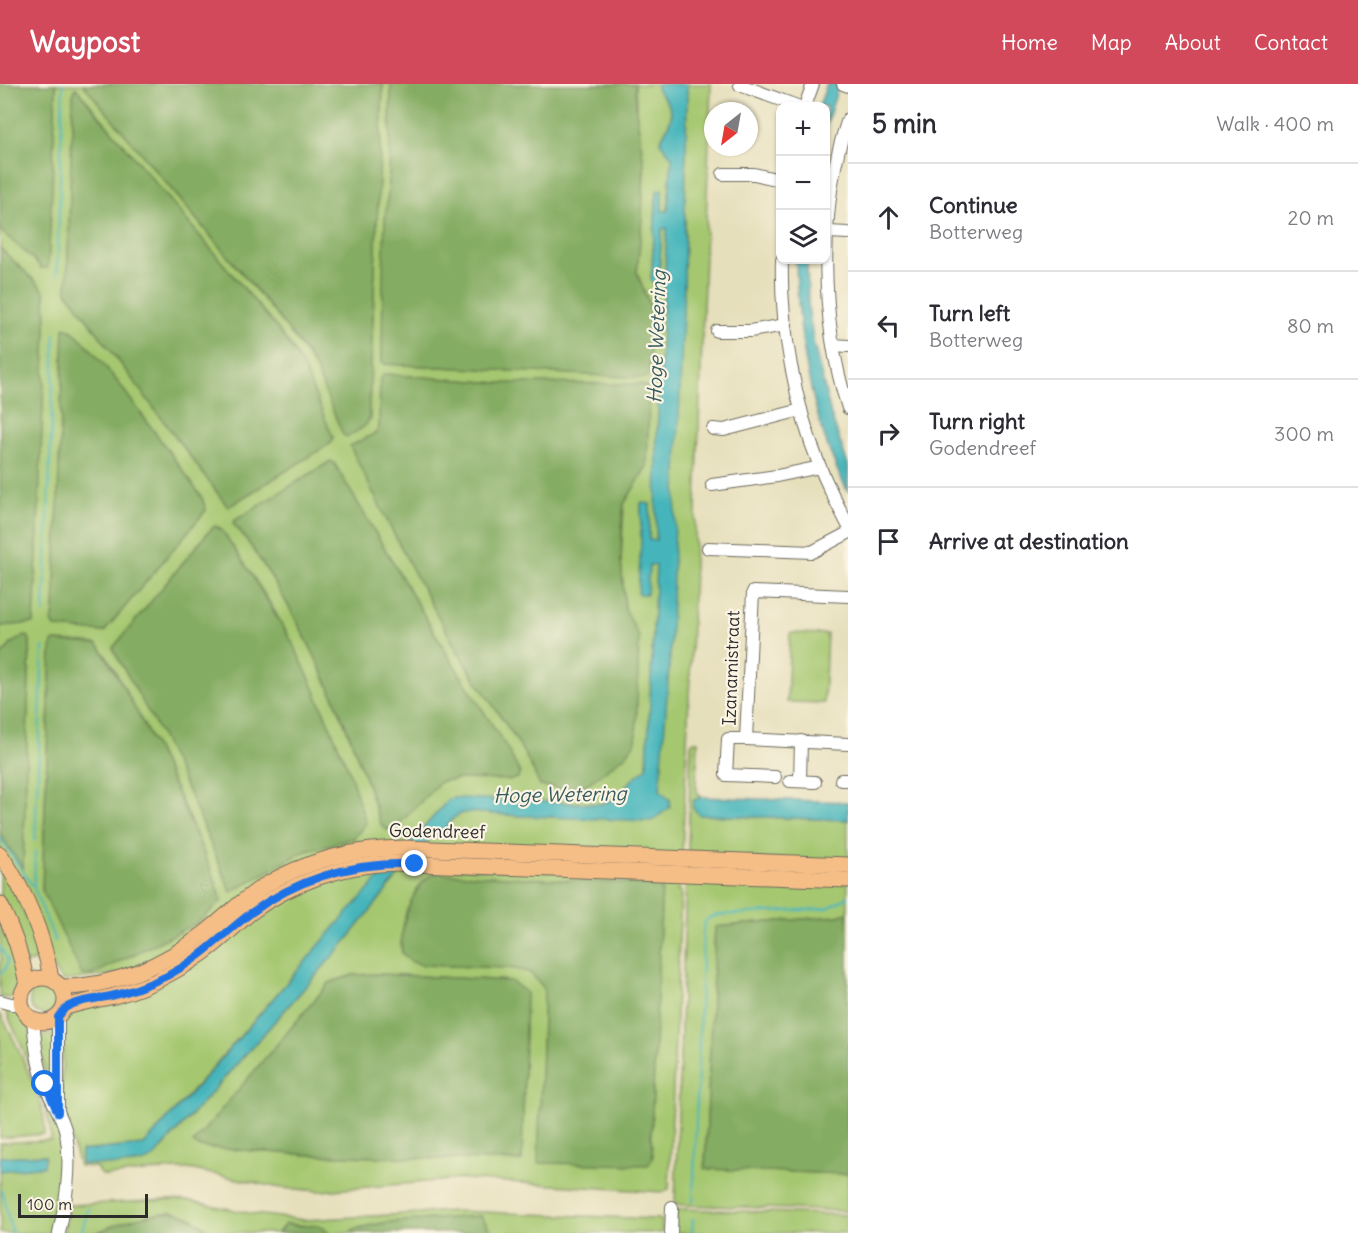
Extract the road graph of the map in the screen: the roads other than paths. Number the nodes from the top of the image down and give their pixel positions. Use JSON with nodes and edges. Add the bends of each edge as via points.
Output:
{"nodes":[{"id":1,"x":813,"y":84,"type":"edge"},
{"id":2,"x":843,"y":84,"type":"edge"},
{"id":3,"x":740,"y":85,"type":"edge"},
{"id":4,"x":848,"y":86,"type":"edge"},
{"id":5,"x":786,"y":102,"type":"edge"},
{"id":6,"x":807,"y":102,"type":"edge"},
{"id":7,"x":848,"y":119,"type":"edge"},
{"id":8,"x":845,"y":139,"type":"edge"},
{"id":9,"x":723,"y":174,"type":"dead end"},
{"id":10,"x":776,"y":179,"type":"edge"},
{"id":11,"x":830,"y":210,"type":"edge"},
{"id":12,"x":830,"y":232,"type":"edge"},
{"id":13,"x":848,"y":233,"type":"edge"},
{"id":14,"x":782,"y":264,"type":"edge"},
{"id":15,"x":827,"y":264,"type":"edge"},
{"id":16,"x":786,"y":325,"type":"junction"},
{"id":17,"x":717,"y":331,"type":"dead end"},
{"id":18,"x":833,"y":345,"type":"junction"},
{"id":19,"x":848,"y":346,"type":"edge"},
{"id":20,"x":848,"y":408,"type":"edge"},
{"id":21,"x":801,"y":410,"type":"junction"},
{"id":22,"x":713,"y":429,"type":"dead end"},
{"id":23,"x":820,"y":467,"type":"junction"},
{"id":24,"x":712,"y":485,"type":"dead end"},
{"id":25,"x":848,"y":525,"type":"edge"},
{"id":26,"x":848,"y":533,"type":"edge"},
{"id":27,"x":708,"y":548,"type":"dead end"},
{"id":28,"x":848,"y":596,"type":"edge"},
{"id":29,"x":746,"y":739,"type":"junction"},
{"id":30,"x":801,"y":741,"type":"junction"},
{"id":31,"x":848,"y":744,"type":"edge"},
{"id":32,"x":775,"y":777,"type":"dead end"},
{"id":33,"x":814,"y":782,"type":"dead end"},
{"id":34,"x":0,"y":854,"type":"edge"},
{"id":35,"x":848,"y":865,"type":"edge"},
{"id":36,"x":689,"y":866,"type":"junction"},
{"id":37,"x":848,"y":880,"type":"edge"},
{"id":38,"x":0,"y":904,"type":"edge"},
{"id":39,"x":57,"y":983,"type":"junction"},
{"id":40,"x":27,"y":984,"type":"junction"},
{"id":41,"x":0,"y":1001,"type":"edge"},
{"id":42,"x":21,"y":1004,"type":"junction"},
{"id":43,"x":61,"y":1012,"type":"junction"},
{"id":44,"x":33,"y":1019,"type":"junction"},
{"id":45,"x":58,"y":1113,"type":"junction"},
{"id":46,"x":672,"y":1207,"type":"dead end"},
{"id":47,"x":59,"y":1233,"type":"edge"},
{"id":48,"x":671,"y":1233,"type":"edge"}],
"edges":[{"from":1,"to":6,"type":"street"},
{"from":2,"to":4,"type":"street"},
{"from":3,"to":5,"type":"street"},
{"from":7,"to":8,"type":"street"},
{"from":8,"to":11,"type":"street","via":[[837,162]]},
{"from":9,"to":10,"type":"street"},
{"from":12,"to":13,"type":"street"},
{"from":14,"to":16,"type":"street"},
{"from":15,"to":18,"type":"street"},
{"from":16,"to":17,"type":"street"},
{"from":16,"to":21,"type":"street"},
{"from":18,"to":19,"type":"street"},
{"from":18,"to":20,"type":"street"},
{"from":21,"to":22,"type":"street","via":[[724,430]]},
{"from":21,"to":23,"type":"street"},
{"from":23,"to":24,"type":"street"},
{"from":23,"to":25,"type":"street"},
{"from":26,"to":27,"type":"street","via":[[812,552]]},
{"from":28,"to":29,"type":"street","name":"Izanamistraat","via":[[753,592]]},
{"from":29,"to":30,"type":"street","name":"Izanamistraat"},
{"from":29,"to":32,"type":"street","via":[[728,739],[726,775]]},
{"from":30,"to":31,"type":"street","name":"Izanamistraat"},
{"from":30,"to":33,"type":"street","via":[[795,781]]},
{"from":34,"to":39,"type":"main road","via":[[38,926]]},
{"from":35,"to":36,"type":"main road","name":"Godendreef"},
{"from":36,"to":37,"type":"main road","name":"Godendreef"},
{"from":36,"to":39,"type":"main road","name":"Godendreef","via":[[428,849],[360,851],[320,861],[275,880],[160,962],[124,977],[81,987]]},
{"from":36,"to":43,"type":"main road","name":"Godendreef","via":[[392,863],[357,867],[285,892],[167,975],[128,992],[74,1004]]},
{"from":38,"to":40,"type":"main road","via":[[16,940]]},
{"from":39,"to":40,"type":"main road","via":[[43,977]]},
{"from":39,"to":43,"type":"main road","via":[[65,993]]},
{"from":40,"to":42,"type":"main road"},
{"from":41,"to":42,"type":"street"},
{"from":42,"to":44,"type":"main road"},
{"from":43,"to":44,"type":"main road","via":[[46,1022]]},
{"from":43,"to":45,"type":"street"},
{"from":44,"to":45,"type":"street","via":[[38,1063]]},
{"from":45,"to":47,"type":"street","via":[[68,1144],[66,1198]]},
{"from":46,"to":48,"type":"street"}]}
